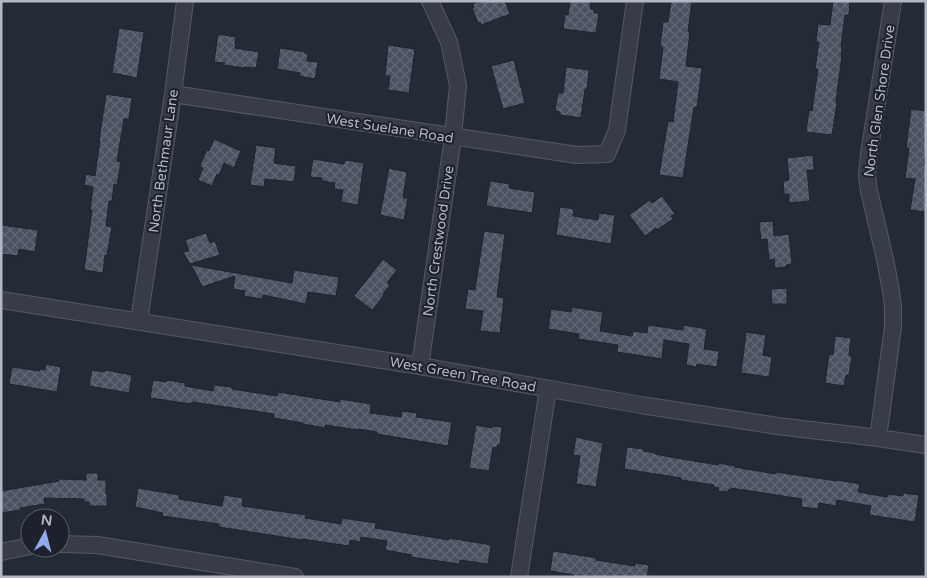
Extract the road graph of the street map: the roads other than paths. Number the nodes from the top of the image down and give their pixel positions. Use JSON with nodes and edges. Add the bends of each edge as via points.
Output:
{"nodes":[{"id":1,"x":185,"y":1,"type":"edge"},
{"id":2,"x":430,"y":1,"type":"edge"},
{"id":3,"x":635,"y":1,"type":"edge"},
{"id":4,"x":893,"y":1,"type":"edge"},
{"id":5,"x":173,"y":94,"type":"junction"},
{"id":6,"x":453,"y":138,"type":"junction"},
{"id":7,"x":1,"y":300,"type":"edge"},
{"id":8,"x":139,"y":321,"type":"junction"},
{"id":9,"x":420,"y":366,"type":"junction"},
{"id":10,"x":548,"y":388,"type":"junction"},
{"id":11,"x":878,"y":438,"type":"junction"},
{"id":12,"x":926,"y":445,"type":"edge"},
{"id":13,"x":70,"y":544,"type":"edge"},
{"id":14,"x":20,"y":548,"type":"edge"},
{"id":15,"x":1,"y":552,"type":"edge"},
{"id":16,"x":295,"y":577,"type":"edge"},
{"id":17,"x":519,"y":577,"type":"edge"}],
"edges":[{"from":1,"to":5,"type":"street","name":"North Bethmaur Lane"},
{"from":2,"to":6,"type":"street","name":"North Crestwood Drive","via":[[449,42],[458,85]]},
{"from":3,"to":6,"type":"street","name":"West Suelane Road","via":[[617,130],[607,154],[576,155]]},
{"from":4,"to":11,"type":"street","name":"North Glen Shore Drive","via":[[868,174],[893,307]]},
{"from":5,"to":6,"type":"street","name":"West Suelane Road"},
{"from":5,"to":8,"type":"street","name":"North Bethmaur Lane"},
{"from":6,"to":9,"type":"street","name":"North Crestwood Drive"},
{"from":7,"to":8,"type":"street","name":"West Green Tree Road"},
{"from":8,"to":9,"type":"street","name":"West Green Tree Road"},
{"from":9,"to":10,"type":"street","name":"West Green Tree Road"},
{"from":10,"to":11,"type":"street","name":"West Green Tree Road","via":[[778,426]]},
{"from":10,"to":17,"type":"street"},
{"from":11,"to":12,"type":"street","name":"West Green Tree Road"},
{"from":13,"to":16,"type":"street","via":[[97,545]]},
{"from":14,"to":15,"type":"street"}]}
